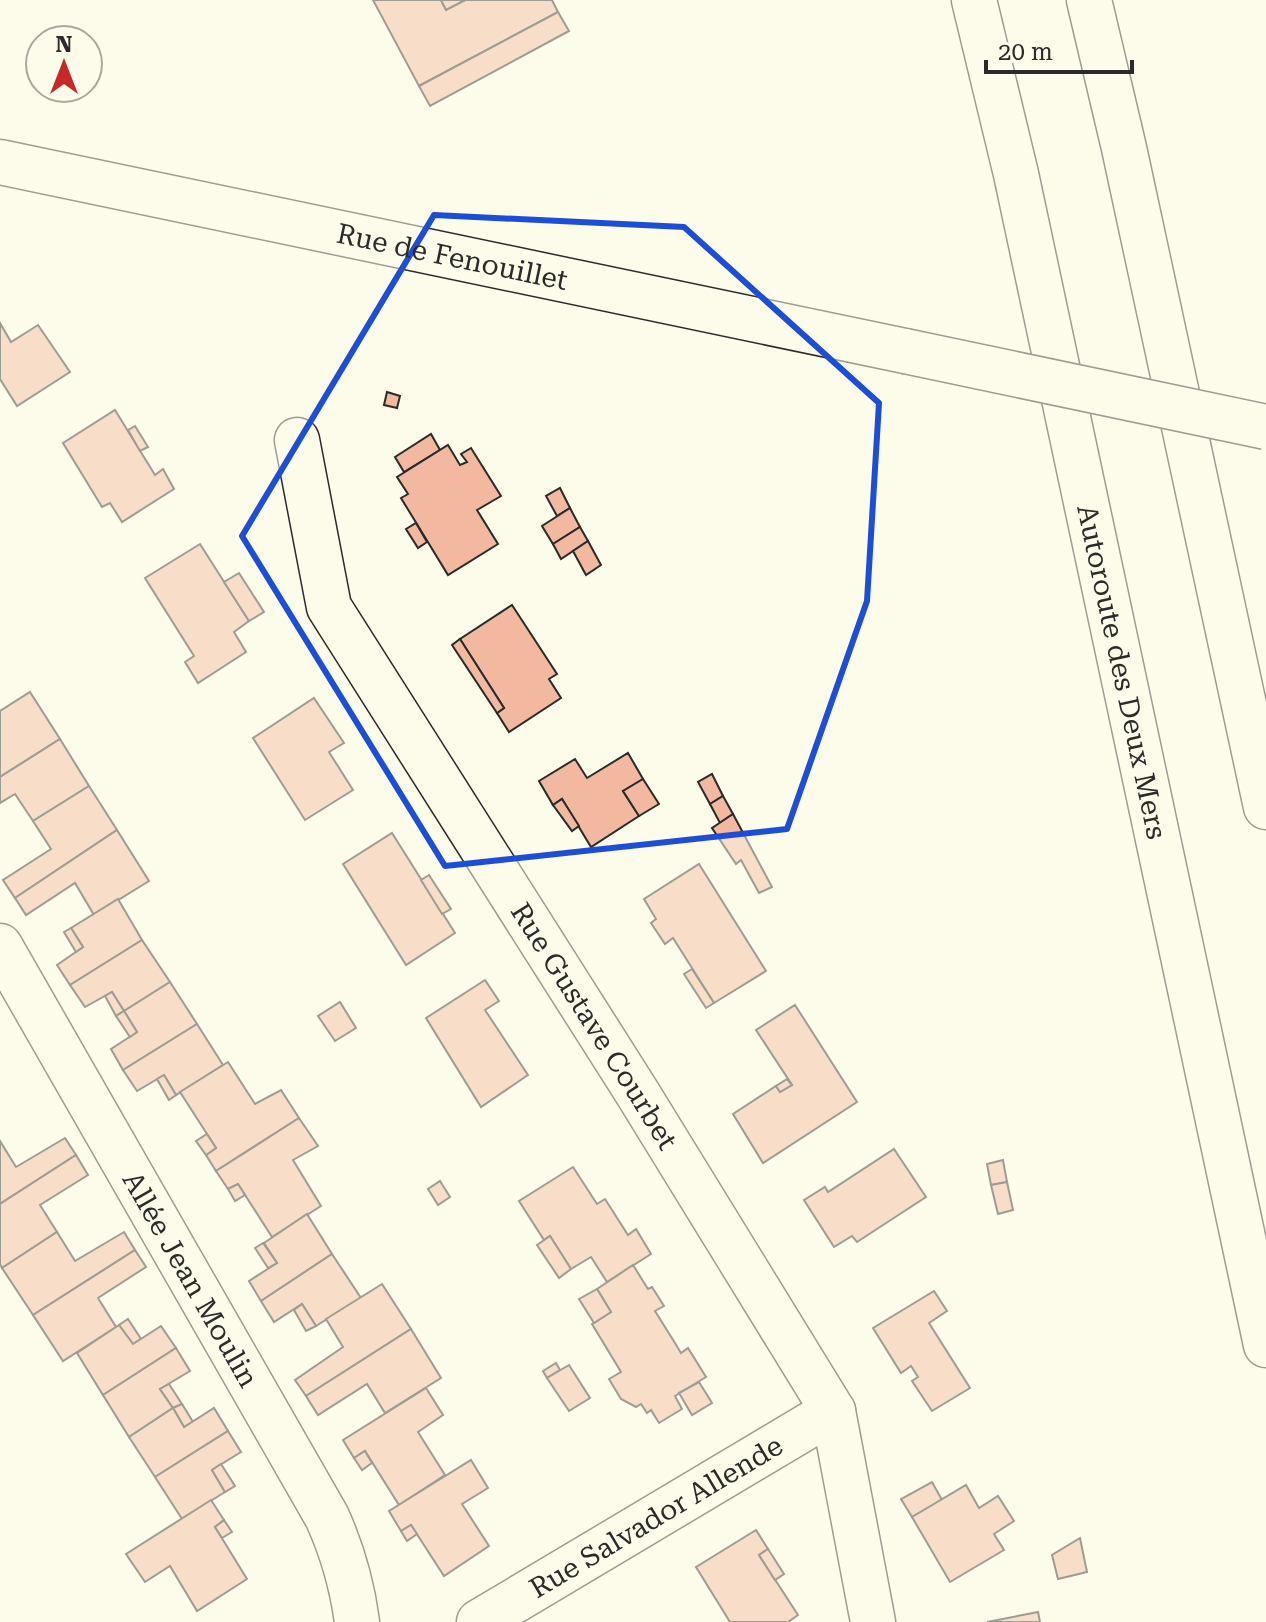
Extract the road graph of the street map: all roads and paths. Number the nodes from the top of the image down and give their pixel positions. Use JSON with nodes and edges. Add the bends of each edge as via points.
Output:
{"nodes":[{"id":1,"x":974,"y":0,"type":"edge"},
{"id":2,"x":1089,"y":0,"type":"edge"},
{"id":3,"x":0,"y":162,"type":"edge"},
{"id":4,"x":1266,"y":427,"type":"edge"},
{"id":5,"x":297,"y":440,"type":"dead end"},
{"id":6,"x":1266,"y":807,"type":"edge"},
{"id":7,"x":0,"y":946,"type":"edge"},
{"id":8,"x":1266,"y":1345,"type":"edge"},
{"id":9,"x":833,"y":1411,"type":"junction"},
{"id":10,"x":357,"y":1622,"type":"edge"},
{"id":11,"x":479,"y":1622,"type":"edge"},
{"id":12,"x":873,"y":1622,"type":"edge"}],
"edges":[{"from":1,"to":8,"type":"main road","name":"Autoroute des Deux Mers","via":[[1023,205]]},
{"from":2,"to":6,"type":"main road"},
{"from":3,"to":4,"type":"main road","name":"Rue de Fenouillet","bridge":true},
{"from":5,"to":9,"type":"main road","name":"Rue Gustave Courbet","via":[[329,607]]},
{"from":7,"to":10,"type":"main road","name":"Allée Jean Moulin","via":[[327,1517],[352,1582]]},
{"from":9,"to":11,"type":"main road","name":"Rue Salvador Allende"},
{"from":9,"to":12,"type":"main road","name":"Rue Gustave Courbet"}]}
